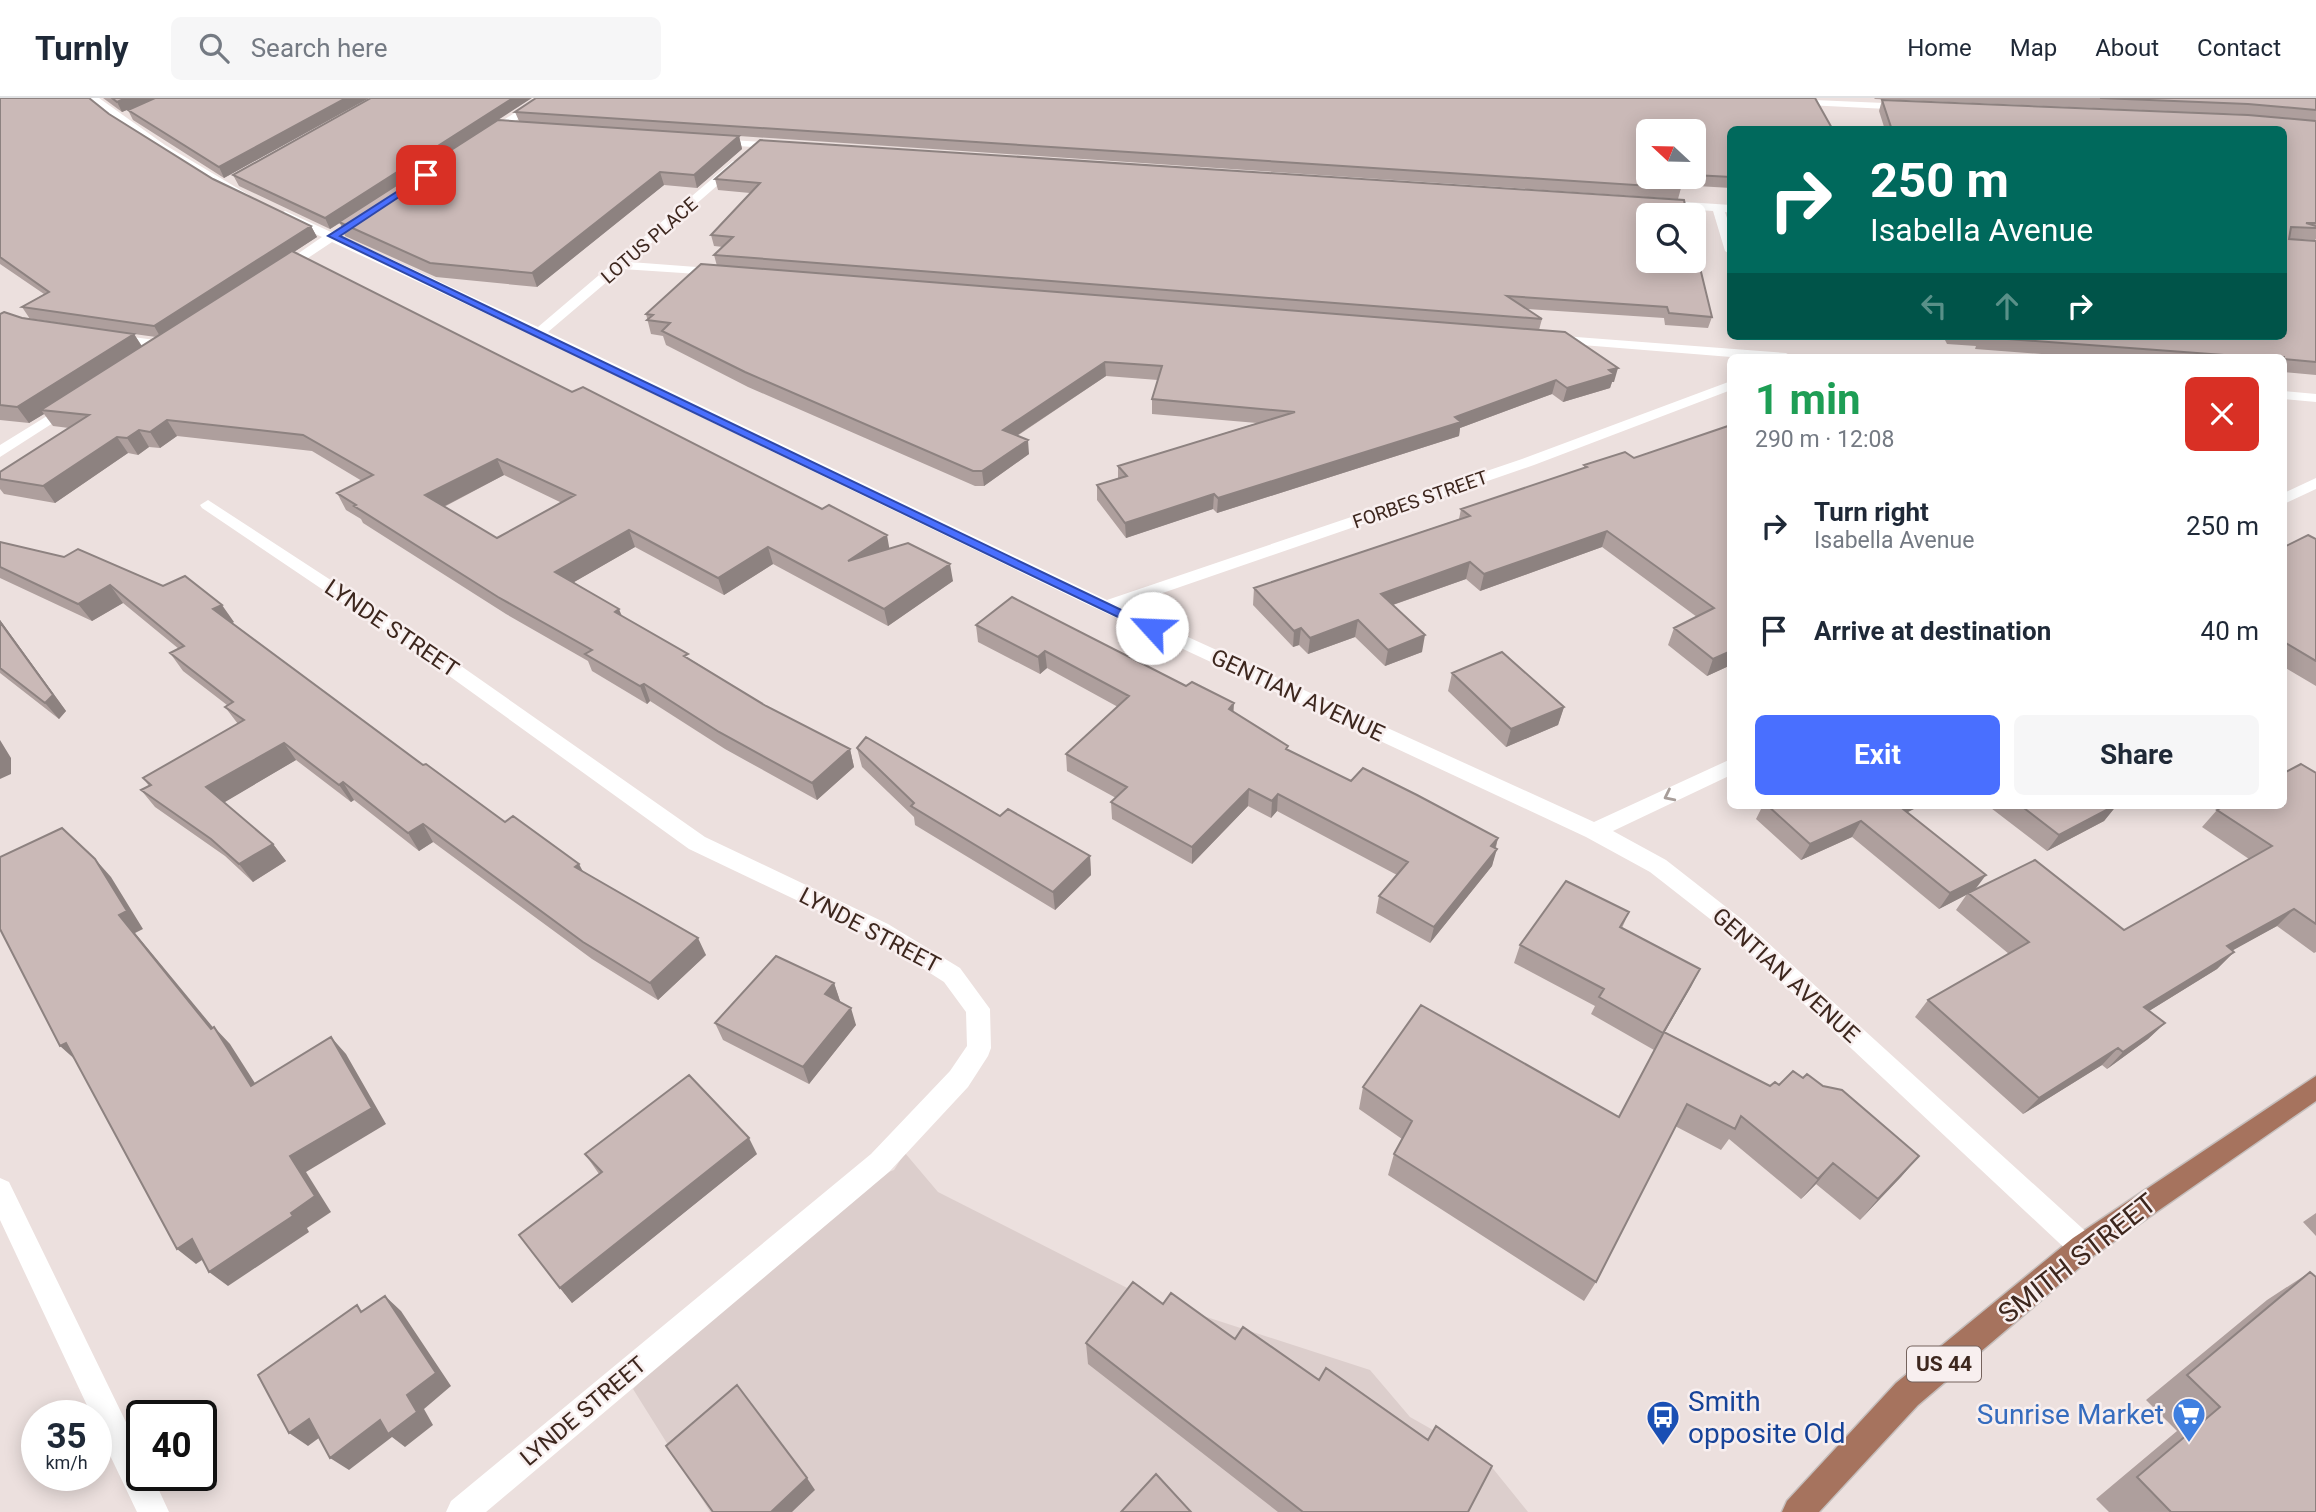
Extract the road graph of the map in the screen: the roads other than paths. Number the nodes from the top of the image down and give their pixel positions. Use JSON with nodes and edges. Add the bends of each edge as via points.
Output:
{"nodes":[{"id":1,"x":92,"y":98,"type":"edge"},
{"id":2,"x":544,"y":98,"type":"edge"},
{"id":3,"x":1772,"y":101,"type":"edge"},
{"id":4,"x":1839,"y":101,"type":"edge"},
{"id":5,"x":1923,"y":108,"type":"edge"},
{"id":6,"x":138,"y":113,"type":"edge"},
{"id":7,"x":120,"y":120,"type":"junction"},
{"id":8,"x":500,"y":127,"type":"junction"},
{"id":9,"x":525,"y":129,"type":"edge"},
{"id":10,"x":479,"y":141,"type":"edge"},
{"id":11,"x":705,"y":142,"type":"edge"},
{"id":12,"x":757,"y":145,"type":"junction"},
{"id":13,"x":797,"y":147,"type":"edge"},
{"id":14,"x":1706,"y":208,"type":"edge"},
{"id":15,"x":1724,"y":209,"type":"edge"},
{"id":16,"x":351,"y":225,"type":"edge"},
{"id":17,"x":1727,"y":227,"type":"edge"},
{"id":18,"x":333,"y":236,"type":"junction"},
{"id":19,"x":622,"y":265,"type":"junction"},
{"id":20,"x":744,"y":275,"type":"edge"},
{"id":21,"x":269,"y":277,"type":"edge"},
{"id":22,"x":539,"y":333,"type":"junction"},
{"id":23,"x":98,"y":336,"type":"edge"},
{"id":24,"x":1541,"y":338,"type":"edge"},
{"id":25,"x":1737,"y":354,"type":"edge"},
{"id":26,"x":140,"y":360,"type":"edge"},
{"id":27,"x":1727,"y":386,"type":"edge"},
{"id":28,"x":2287,"y":395,"type":"edge"},
{"id":29,"x":82,"y":398,"type":"edge"},
{"id":30,"x":2316,"y":398,"type":"edge"},
{"id":31,"x":0,"y":452,"type":"edge"},
{"id":32,"x":2316,"y":484,"type":"edge"},
{"id":33,"x":2287,"y":498,"type":"edge"},
{"id":34,"x":208,"y":505,"type":"dead end"},
{"id":35,"x":1106,"y":606,"type":"junction"},
{"id":36,"x":1727,"y":768,"type":"edge"},
{"id":37,"x":1594,"y":831,"type":"junction"},
{"id":38,"x":2316,"y":1087,"type":"edge"},
{"id":39,"x":0,"y":1191,"type":"edge"},
{"id":40,"x":2083,"y":1247,"type":"junction"},
{"id":41,"x":1811,"y":1505,"type":"edge"},
{"id":42,"x":153,"y":1512,"type":"edge"},
{"id":43,"x":461,"y":1512,"type":"edge"}],
"edges":[{"from":1,"to":7,"type":"street","name":"GENTIAN AVENUE"},
{"from":2,"to":8,"type":"street"},
{"from":3,"to":4,"type":"street"},
{"from":4,"to":5,"type":"street"},
{"from":6,"to":7,"type":"street"},
{"from":7,"to":18,"type":"street","name":"GENTIAN AVENUE","via":[[268,207]]},
{"from":8,"to":9,"type":"street"},
{"from":8,"to":10,"type":"street"},
{"from":11,"to":12,"type":"street"},
{"from":12,"to":13,"type":"street"},
{"from":12,"to":19,"type":"street","name":"LOTUS PLACE"},
{"from":14,"to":15,"type":"street"},
{"from":15,"to":17,"type":"street"},
{"from":16,"to":18,"type":"street"},
{"from":18,"to":21,"type":"street"},
{"from":18,"to":22,"type":"street","name":"GENTIAN AVENUE"},
{"from":19,"to":20,"type":"street"},
{"from":19,"to":22,"type":"street","name":"LOTUS PLACE"},
{"from":22,"to":35,"type":"street","name":"GENTIAN AVENUE"},
{"from":23,"to":26,"type":"street","via":[[169,341]]},
{"from":24,"to":25,"type":"street"},
{"from":27,"to":35,"type":"street","name":"FORBES STREET","via":[[1528,461]]},
{"from":28,"to":30,"type":"street"},
{"from":29,"to":31,"type":"street"},
{"from":32,"to":33,"type":"street"},
{"from":34,"to":43,"type":"street","name":"LYNDE STREET","via":[[434,656],[697,843],[880,930],[952,975],[978,1009],[979,1048],[959,1079],[880,1163]]},
{"from":35,"to":37,"type":"street","name":"GENTIAN AVENUE"},
{"from":36,"to":37,"type":"street","one_way":true},
{"from":37,"to":40,"type":"street","name":"GENTIAN AVENUE","via":[[1658,866],[1736,927]]},
{"from":38,"to":40,"type":"main road","name":"SMITH STREET","number":"US 44"},
{"from":39,"to":42,"type":"street"},
{"from":40,"to":41,"type":"main road","name":"SMITH STREET","number":"US 44","via":[[1908,1394]]}]}
